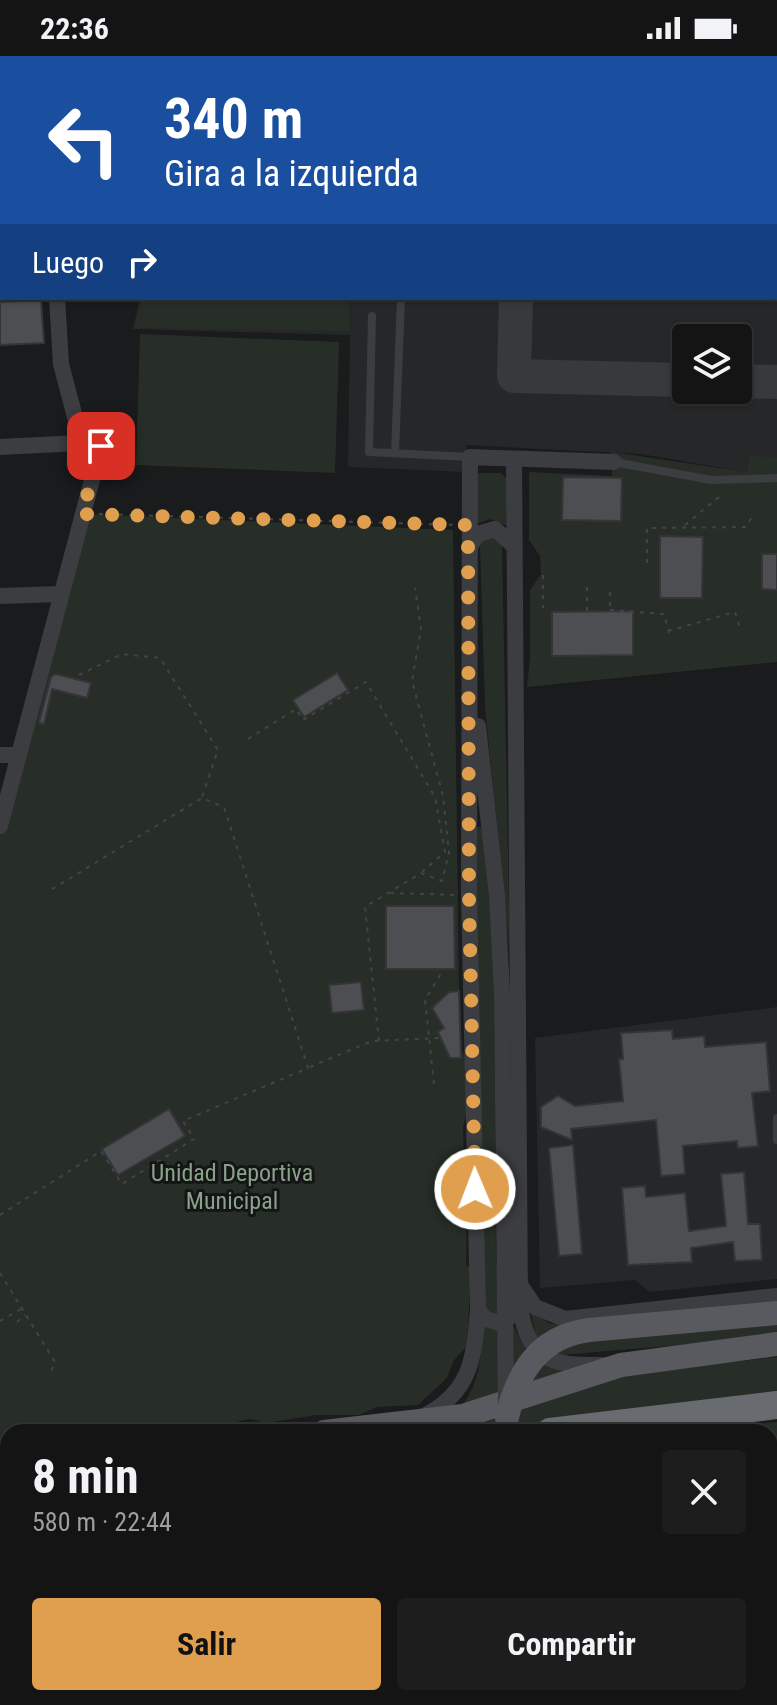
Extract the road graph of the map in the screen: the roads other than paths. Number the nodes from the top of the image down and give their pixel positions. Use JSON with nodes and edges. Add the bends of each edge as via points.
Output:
{"nodes":[{"id":1,"x":57,"y":300,"type":"edge"},
{"id":2,"x":401,"y":300,"type":"edge"},
{"id":3,"x":372,"y":316,"type":"dead end"},
{"id":4,"x":82,"y":444,"type":"junction"},
{"id":5,"x":0,"y":447,"type":"edge"},
{"id":6,"x":395,"y":453,"type":"junction"},
{"id":7,"x":470,"y":457,"type":"junction"},
{"id":8,"x":514,"y":459,"type":"junction"},
{"id":9,"x":614,"y":462,"type":"joint"},
{"id":10,"x":777,"y":478,"type":"edge"},
{"id":11,"x":514,"y":546,"type":"junction"},
{"id":12,"x":469,"y":548,"type":"junction"},
{"id":13,"x":60,"y":594,"type":"junction"},
{"id":14,"x":0,"y":596,"type":"edge"},
{"id":15,"x":469,"y":649,"type":"junction"},
{"id":16,"x":0,"y":755,"type":"edge"},
{"id":17,"x":19,"y":755,"type":"junction"},
{"id":18,"x":7,"y":773,"type":"edge"},
{"id":19,"x":0,"y":826,"type":"edge"},
{"id":20,"x":777,"y":1118,"type":"edge"},
{"id":21,"x":777,"y":1140,"type":"edge"},
{"id":22,"x":518,"y":1281,"type":"junction"},
{"id":23,"x":777,"y":1296,"type":"edge"},
{"id":24,"x":520,"y":1305,"type":"junction"},
{"id":25,"x":478,"y":1310,"type":"junction"},
{"id":26,"x":777,"y":1313,"type":"edge"},
{"id":27,"x":777,"y":1344,"type":"edge"},
{"id":28,"x":621,"y":1365,"type":"junction"},
{"id":29,"x":777,"y":1405,"type":"edge"},
{"id":30,"x":409,"y":1423,"type":"junction"},
{"id":31,"x":400,"y":1424,"type":"edge"},
{"id":32,"x":508,"y":1424,"type":"edge"},
{"id":33,"x":508,"y":1424,"type":"edge"},
{"id":34,"x":617,"y":1424,"type":"edge"}],
"edges":[{"from":1,"to":4,"type":"street","via":[[61,364]]},
{"from":2,"to":6,"type":"lane"},
{"from":3,"to":6,"type":"lane","via":[[369,452]]},
{"from":4,"to":5,"type":"street"},
{"from":4,"to":13,"type":"street","via":[[101,444]]},
{"from":6,"to":7,"type":"lane"},
{"from":7,"to":8,"type":"street"},
{"from":7,"to":12,"type":"street"},
{"from":8,"to":9,"type":"street"},
{"from":8,"to":11,"type":"street"},
{"from":9,"to":10,"type":"lane","via":[[711,480]]},
{"from":11,"to":12,"type":"street","via":[[495,529],[478,534]]},
{"from":11,"to":22,"type":"street"},
{"from":12,"to":15,"type":"street"},
{"from":13,"to":14,"type":"street"},
{"from":13,"to":17,"type":"street"},
{"from":15,"to":25,"type":"street"},
{"from":15,"to":32,"type":"street","bridge":true,"via":[[497,896],[502,993]]},
{"from":16,"to":17,"type":"street"},
{"from":17,"to":18,"type":"street"},
{"from":18,"to":19,"type":"street"},
{"from":20,"to":21,"type":"lane"},
{"from":22,"to":23,"type":"street","via":[[535,1307],[565,1319]]},
{"from":22,"to":24,"type":"street"},
{"from":24,"to":25,"type":"street","via":[[513,1317],[499,1323]]},
{"from":24,"to":28,"type":"street","via":[[529,1341],[547,1359]]},
{"from":25,"to":30,"type":"street","via":[[474,1359],[461,1386]]},
{"from":26,"to":33,"type":"main road","bridge":true,"via":[[562,1336],[524,1370]]},
{"from":27,"to":28,"type":"main road"},
{"from":28,"to":30,"type":"main road","via":[[463,1416]]},
{"from":29,"to":34,"type":"highway"},
{"from":30,"to":31,"type":"main road"}]}
